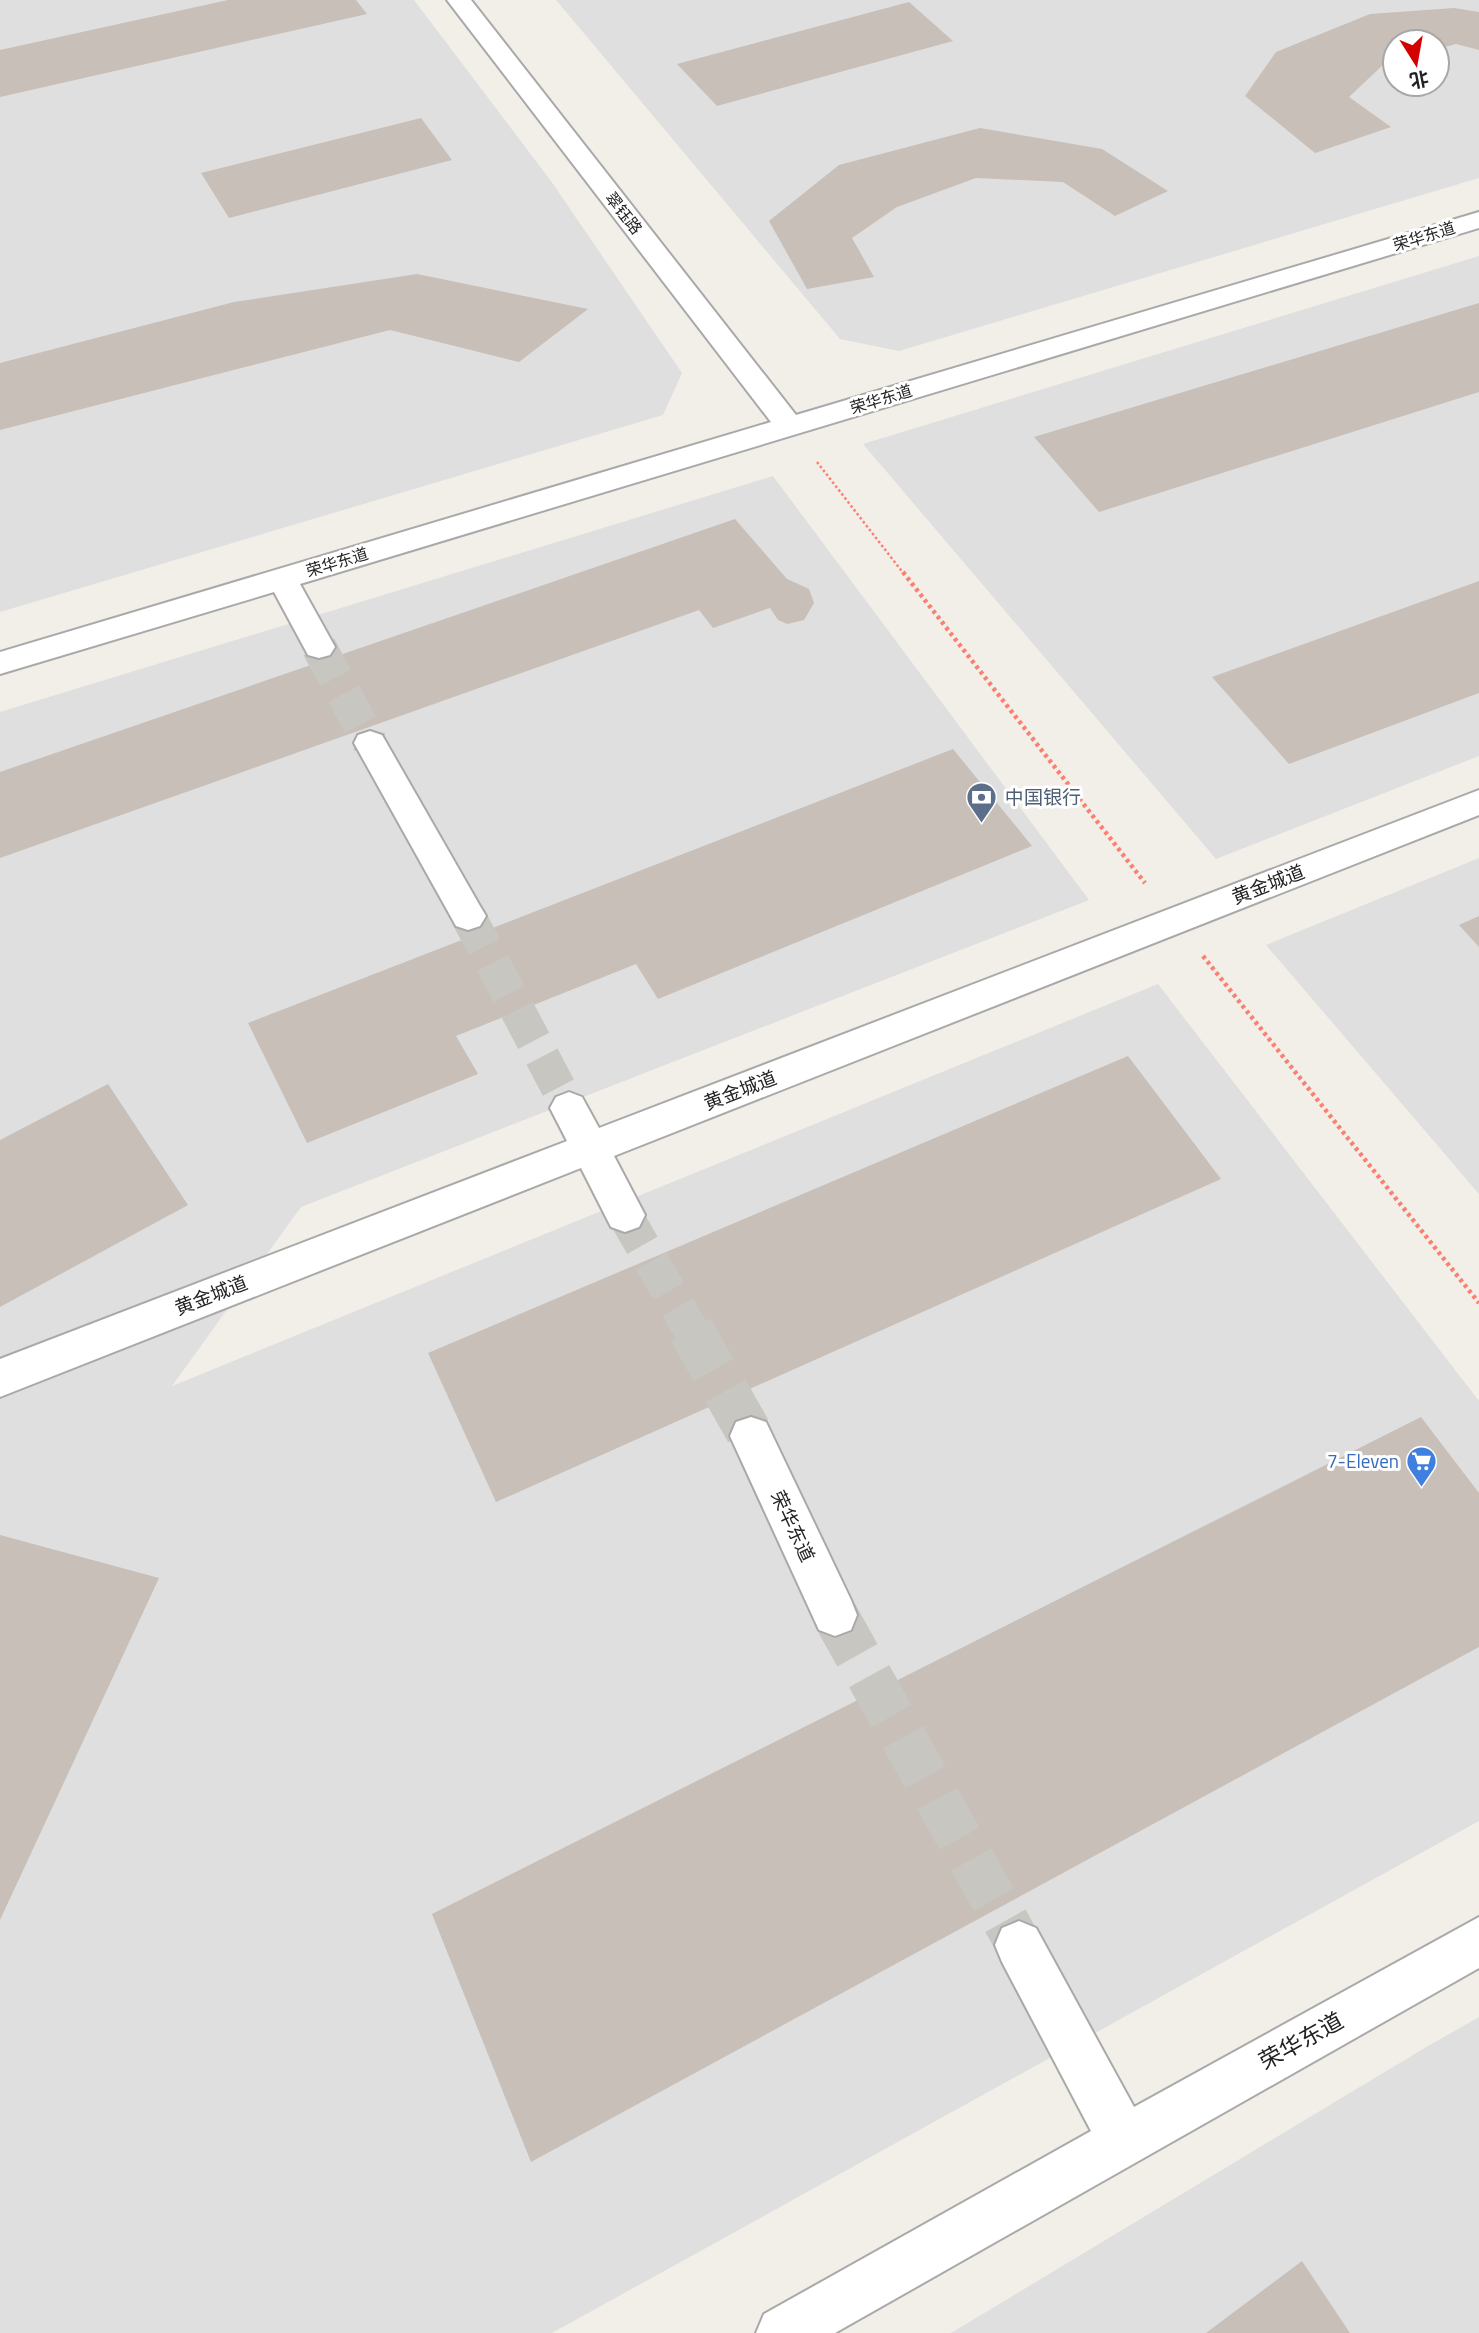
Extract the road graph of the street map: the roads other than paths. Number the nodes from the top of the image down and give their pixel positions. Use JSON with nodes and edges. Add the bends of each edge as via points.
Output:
{"nodes":[{"id":1,"x":459,"y":0,"type":"edge"},
{"id":2,"x":1479,"y":219,"type":"edge"},
{"id":3,"x":789,"y":426,"type":"junction"},
{"id":4,"x":282,"y":578,"type":"junction"},
{"id":5,"x":319,"y":647,"type":"tunnel mouth"},
{"id":6,"x":0,"y":663,"type":"edge"},
{"id":7,"x":370,"y":743,"type":"tunnel mouth"},
{"id":8,"x":1479,"y":802,"type":"edge"},
{"id":9,"x":468,"y":916,"type":"tunnel mouth"},
{"id":10,"x":569,"y":1108,"type":"tunnel mouth"},
{"id":11,"x":589,"y":1148,"type":"junction"},
{"id":12,"x":625,"y":1215,"type":"tunnel mouth"},
{"id":13,"x":0,"y":1378,"type":"edge"},
{"id":14,"x":751,"y":1436,"type":"tunnel mouth"},
{"id":15,"x":835,"y":1615,"type":"tunnel mouth"},
{"id":16,"x":1479,"y":1941,"type":"edge"},
{"id":17,"x":1019,"y":1945,"type":"tunnel mouth"},
{"id":18,"x":1124,"y":2141,"type":"junction"},
{"id":19,"x":783,"y":2333,"type":"edge"}],
"edges":[{"from":1,"to":3,"type":"street","name":"翠钰路"},
{"from":2,"to":3,"type":"street","name":"荣华东道"},
{"from":3,"to":4,"type":"street","name":"荣华东道"},
{"from":4,"to":5,"type":"street","name":"荣华东道"},
{"from":4,"to":6,"type":"street","name":"荣华东道"},
{"from":7,"to":9,"type":"street"},
{"from":8,"to":11,"type":"street","name":"黄金城道"},
{"from":10,"to":11,"type":"street"},
{"from":11,"to":12,"type":"street"},
{"from":11,"to":13,"type":"street","name":"黄金城道"},
{"from":14,"to":15,"type":"street","name":"荣华东道"},
{"from":16,"to":18,"type":"street","name":"荣华东道"},
{"from":17,"to":18,"type":"street"},
{"from":18,"to":19,"type":"street","name":"荣华东道"}]}
